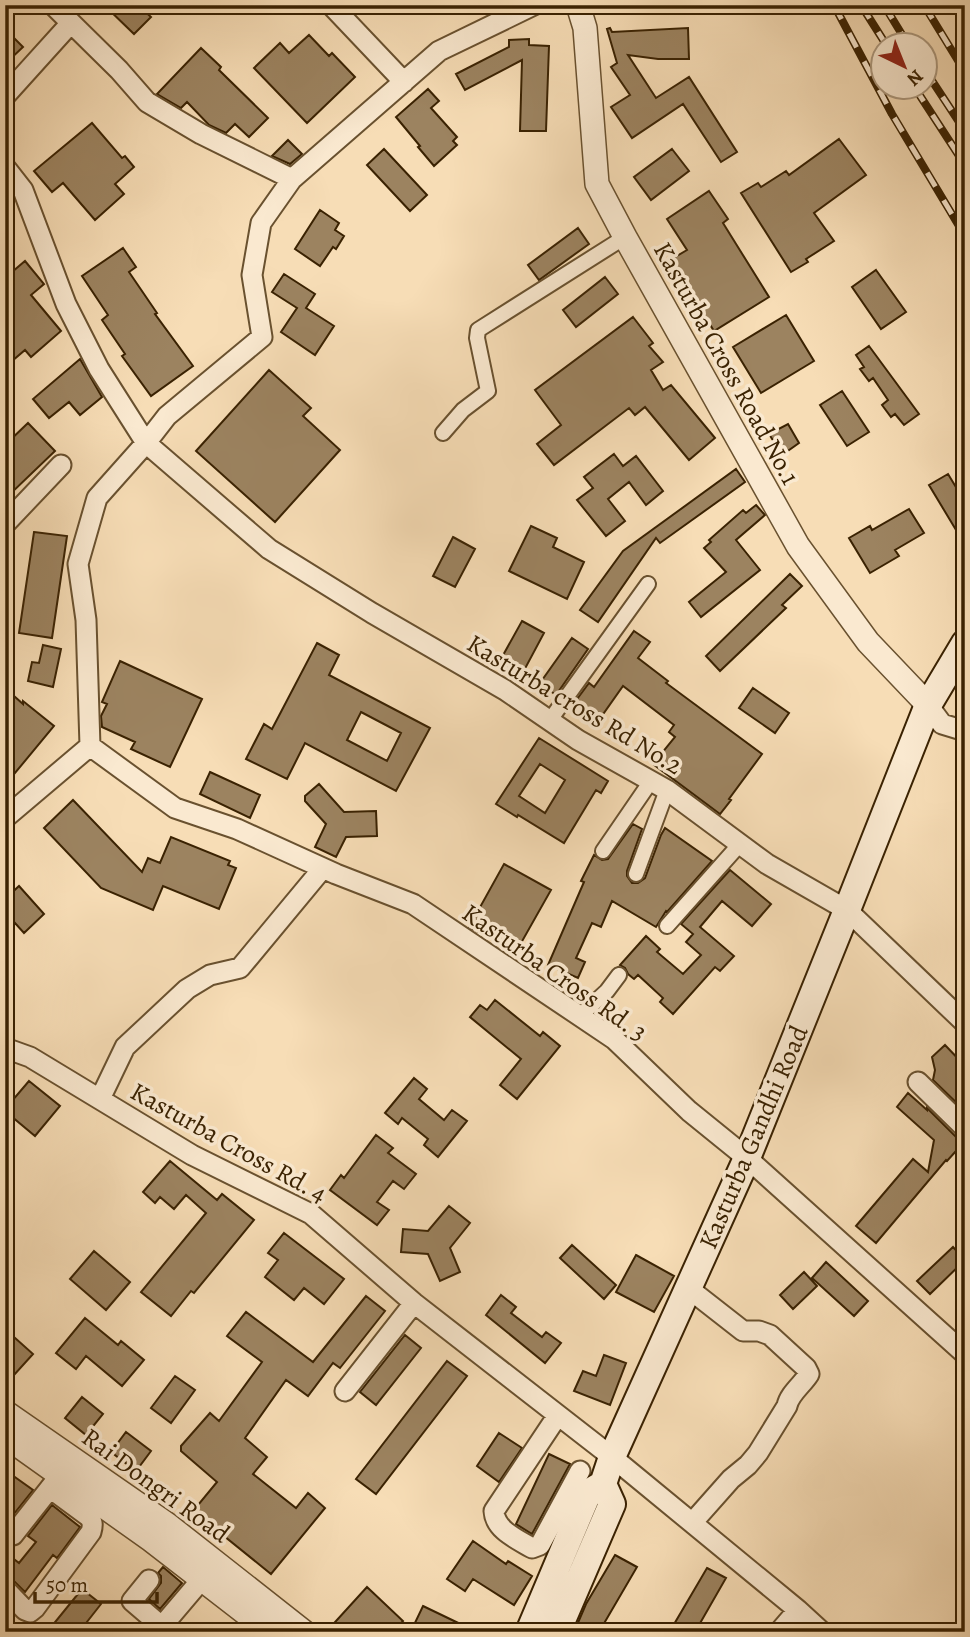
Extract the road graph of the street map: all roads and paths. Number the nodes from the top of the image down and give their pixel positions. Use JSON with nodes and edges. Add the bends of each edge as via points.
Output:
{"nodes":[{"id":1,"x":52,"y":5,"type":"edge"},
{"id":2,"x":331,"y":5,"type":"edge"},
{"id":3,"x":534,"y":5,"type":"edge"},
{"id":4,"x":578,"y":5,"type":"edge"},
{"id":5,"x":70,"y":24,"type":"junction"},
{"id":6,"x":404,"y":82,"type":"junction"},
{"id":7,"x":5,"y":96,"type":"edge"},
{"id":8,"x":5,"y":167,"type":"edge"},
{"id":9,"x":292,"y":179,"type":"junction"},
{"id":10,"x":625,"y":237,"type":"junction"},
{"id":11,"x":443,"y":433,"type":"dead end"},
{"id":12,"x":146,"y":443,"type":"junction"},
{"id":13,"x":61,"y":464,"type":"dead end"},
{"id":14,"x":5,"y":524,"type":"edge"},
{"id":15,"x":648,"y":584,"type":"dead end"},
{"id":16,"x":965,"y":643,"type":"edge"},
{"id":17,"x":928,"y":705,"type":"junction"},
{"id":18,"x":550,"y":720,"type":"junction"},
{"id":19,"x":965,"y":731,"type":"edge"},
{"id":20,"x":90,"y":747,"type":"junction"},
{"id":21,"x":659,"y":785,"type":"junction"},
{"id":22,"x":6,"y":816,"type":"edge"},
{"id":23,"x":740,"y":844,"type":"junction"},
{"id":24,"x":603,"y":851,"type":"dead end"},
{"id":25,"x":323,"y":868,"type":"junction"},
{"id":26,"x":636,"y":874,"type":"dead end"},
{"id":27,"x":847,"y":910,"type":"junction"},
{"id":28,"x":667,"y":926,"type":"dead end"},
{"id":29,"x":619,"y":975,"type":"dead end"},
{"id":30,"x":580,"y":1016,"type":"junction"},
{"id":31,"x":965,"y":1023,"type":"edge"},
{"id":32,"x":5,"y":1048,"type":"edge"},
{"id":33,"x":918,"y":1082,"type":"dead end"},
{"id":34,"x":100,"y":1099,"type":"junction"},
{"id":35,"x":965,"y":1128,"type":"edge"},
{"id":36,"x":747,"y":1158,"type":"junction"},
{"id":37,"x":688,"y":1288,"type":"junction"},
{"id":38,"x":415,"y":1303,"type":"junction"},
{"id":39,"x":965,"y":1354,"type":"edge"},
{"id":40,"x":345,"y":1391,"type":"dead end"},
{"id":41,"x":5,"y":1412,"type":"edge"},
{"id":42,"x":558,"y":1415,"type":"junction"},
{"id":43,"x":5,"y":1436,"type":"edge"},
{"id":44,"x":612,"y":1457,"type":"junction"},
{"id":45,"x":61,"y":1474,"type":"junction"},
{"id":46,"x":592,"y":1478,"type":"junction"},
{"id":47,"x":692,"y":1523,"type":"junction"},
{"id":48,"x":13,"y":1535,"type":"dead end"},
{"id":49,"x":177,"y":1546,"type":"junction"},
{"id":50,"x":202,"y":1579,"type":"junction"},
{"id":51,"x":149,"y":1580,"type":"dead end"},
{"id":52,"x":5,"y":1589,"type":"edge"},
{"id":53,"x":252,"y":1605,"type":"junction"},
{"id":54,"x":798,"y":1610,"type":"junction"},
{"id":55,"x":270,"y":1632,"type":"edge"},
{"id":56,"x":304,"y":1632,"type":"edge"},
{"id":57,"x":528,"y":1632,"type":"edge"},
{"id":58,"x":557,"y":1632,"type":"edge"},
{"id":59,"x":779,"y":1632,"type":"edge"},
{"id":60,"x":822,"y":1632,"type":"edge"}],
"edges":[{"from":1,"to":5,"type":"street"},
{"from":2,"to":6,"type":"street"},
{"from":3,"to":6,"type":"street","via":[[439,51]]},
{"from":4,"to":10,"type":"street","name":"Kasturba Cross Road No.1","via":[[585,29],[597,184]]},
{"from":5,"to":7,"type":"street"},
{"from":5,"to":9,"type":"street","via":[[147,102]]},
{"from":6,"to":9,"type":"street"},
{"from":8,"to":12,"type":"street","name":"Kasturba cross Rd No.2","via":[[23,190],[65,304]]},
{"from":9,"to":12,"type":"street","via":[[261,223],[252,275],[262,337],[167,416]]},
{"from":10,"to":11,"type":"street","via":[[478,330],[488,391]]},
{"from":10,"to":17,"type":"street","name":"Kasturba Cross Road No.1","via":[[798,546],[868,642]]},
{"from":12,"to":18,"type":"street","name":"Kasturba cross Rd No.2","via":[[269,549]]},
{"from":12,"to":20,"type":"street","via":[[97,498],[78,564],[86,620]]},
{"from":13,"to":14,"type":"street"},
{"from":15,"to":18,"type":"street"},
{"from":16,"to":17,"type":"main road","name":"Kasturba Gandhi Road"},
{"from":17,"to":19,"type":"street","via":[[942,724]]},
{"from":17,"to":27,"type":"main road","name":"Kasturba Gandhi Road"},
{"from":18,"to":21,"type":"street","name":"Kasturba cross Rd No.2"},
{"from":20,"to":22,"type":"street"},
{"from":20,"to":25,"type":"street","name":"Kasturba Cross Rd. 3","via":[[175,808],[237,829]]},
{"from":21,"to":23,"type":"street","name":"Kasturba cross Rd No.2"},
{"from":21,"to":24,"type":"street"},
{"from":21,"to":26,"type":"street"},
{"from":23,"to":27,"type":"street","name":"Kasturba cross Rd No.2"},
{"from":23,"to":28,"type":"street"},
{"from":25,"to":30,"type":"street","name":"Kasturba Cross Rd. 3","via":[[413,904]]},
{"from":25,"to":34,"type":"street","via":[[240,968],[211,975],[187,989],[125,1047]]},
{"from":27,"to":31,"type":"street","name":"Kasturba cross Rd No.2"},
{"from":27,"to":36,"type":"main road","name":"Kasturba Gandhi Road"},
{"from":29,"to":30,"type":"street"},
{"from":30,"to":36,"type":"street","name":"Kasturba Cross Rd. 3","via":[[614,1038],[688,1111]]},
{"from":32,"to":34,"type":"street","name":"Kasturba Cross Rd. 4","via":[[30,1057]]},
{"from":33,"to":35,"type":"street"},
{"from":34,"to":38,"type":"street","name":"Kasturba Cross Rd. 4","via":[[192,1155],[311,1214]]},
{"from":36,"to":37,"type":"main road","name":"Kasturba Gandhi Road"},
{"from":36,"to":39,"type":"street","name":"Kasturba Cross Rd. 3"},
{"from":37,"to":44,"type":"main road","name":"Kasturba Gandhi Road"},
{"from":37,"to":47,"type":"street","via":[[743,1331],[770,1335],[809,1374],[788,1400],[758,1453]]},
{"from":38,"to":40,"type":"street"},
{"from":38,"to":42,"type":"street","name":"Kasturba Cross Rd. 4"},
{"from":41,"to":45,"type":"street","name":"Rai Dongri Road"},
{"from":42,"to":44,"type":"street","name":"Kasturba Cross Rd. 4"},
{"from":42,"to":46,"type":"street","via":[[494,1511],[498,1524],[532,1548],[540,1545]]},
{"from":43,"to":45,"type":"street"},
{"from":44,"to":46,"type":"main road","name":"Kasturba Gandhi Road"},
{"from":44,"to":47,"type":"street","name":"Kasturba Cross Rd. 4"},
{"from":45,"to":48,"type":"street"},
{"from":45,"to":49,"type":"street"},
{"from":45,"to":52,"type":"street","via":[[89,1516],[90,1532],[30,1612]]},
{"from":46,"to":57,"type":"main road"},
{"from":46,"to":58,"type":"main road","name":"Kasturba Gandhi Road","via":[[612,1504]]},
{"from":47,"to":54,"type":"street","name":"Kasturba Cross Rd. 4"},
{"from":49,"to":50,"type":"street"},
{"from":49,"to":53,"type":"street","name":"Rai Dongri Road"},
{"from":50,"to":51,"type":"street","via":[[163,1625],[132,1601]]},
{"from":50,"to":53,"type":"street"},
{"from":53,"to":55,"type":"street"},
{"from":53,"to":56,"type":"street","name":"Rai Dongri Road"},
{"from":54,"to":59,"type":"street"},
{"from":54,"to":60,"type":"street","name":"Kasturba Cross Rd. 4"}]}
